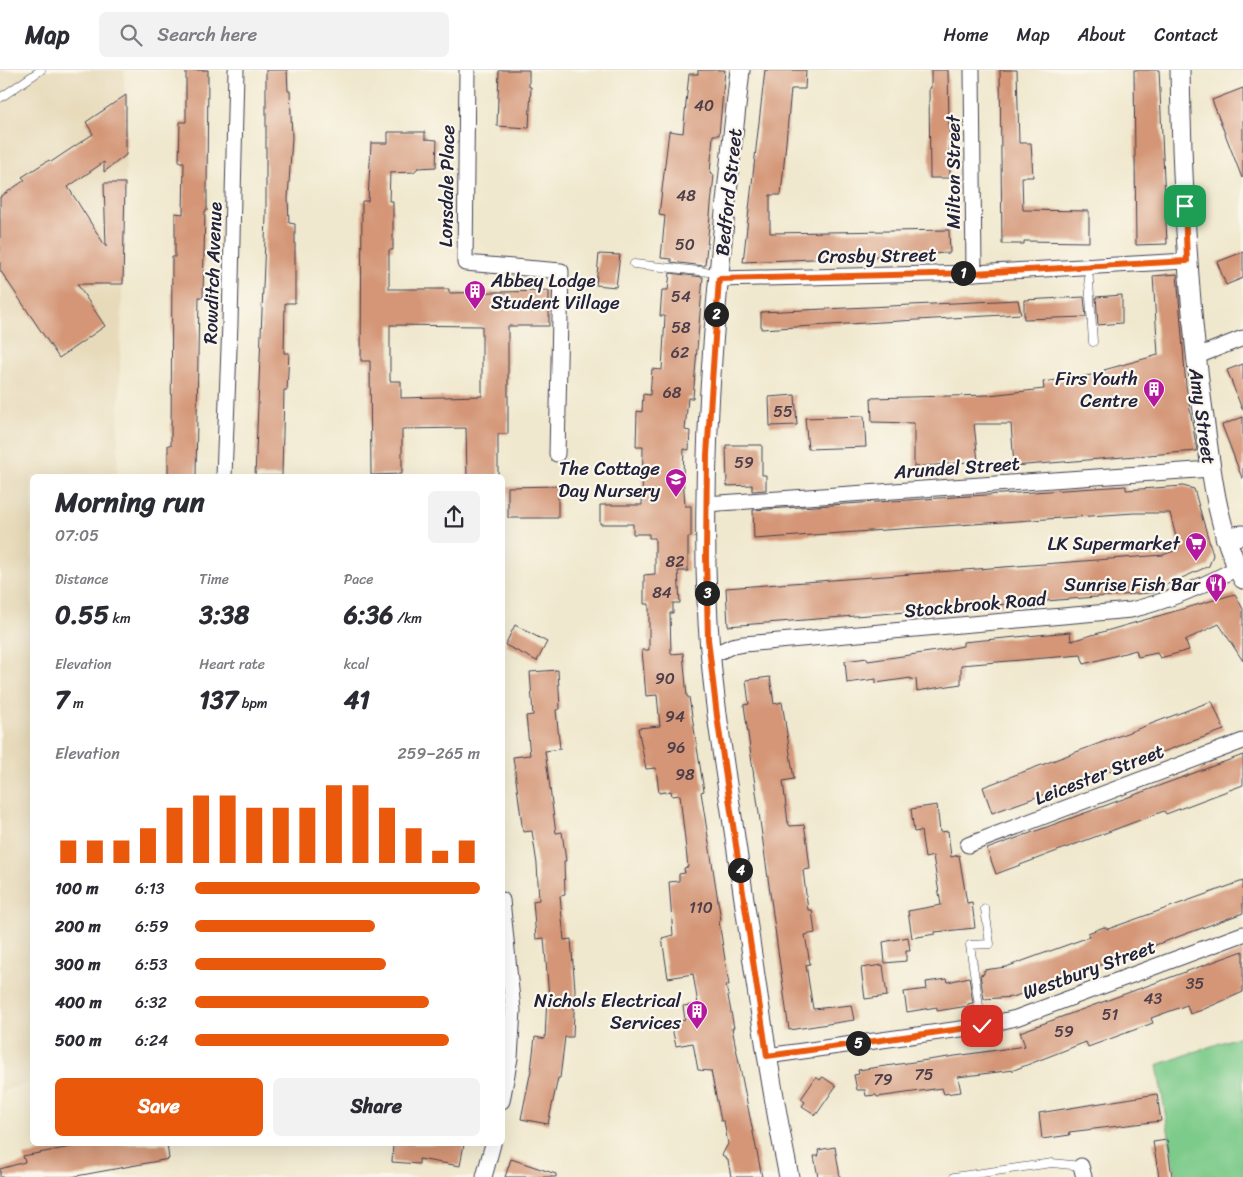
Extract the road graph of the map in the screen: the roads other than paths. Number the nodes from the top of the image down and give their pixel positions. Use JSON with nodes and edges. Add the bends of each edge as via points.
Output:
{"nodes":[{"id":1,"x":41,"y":70,"type":"edge"},
{"id":2,"x":236,"y":70,"type":"edge"},
{"id":3,"x":467,"y":70,"type":"edge"},
{"id":4,"x":740,"y":70,"type":"edge"},
{"id":5,"x":972,"y":70,"type":"edge"},
{"id":6,"x":1180,"y":70,"type":"edge"},
{"id":7,"x":0,"y":98,"type":"edge"},
{"id":8,"x":1187,"y":261,"type":"junction"},
{"id":9,"x":634,"y":264,"type":"dead end"},
{"id":10,"x":1088,"y":266,"type":"junction"},
{"id":11,"x":974,"y":273,"type":"junction"},
{"id":12,"x":719,"y":276,"type":"junction"},
{"id":13,"x":1243,"y":338,"type":"edge"},
{"id":14,"x":1093,"y":342,"type":"dead end"},
{"id":15,"x":1195,"y":357,"type":"junction"},
{"id":16,"x":557,"y":454,"type":"dead end"},
{"id":17,"x":1211,"y":469,"type":"junction"},
{"id":18,"x":224,"y":474,"type":"edge"},
{"id":19,"x":706,"y":504,"type":"junction"},
{"id":20,"x":1234,"y":536,"type":"edge"},
{"id":21,"x":1240,"y":573,"type":"edge"},
{"id":22,"x":710,"y":656,"type":"junction"},
{"id":23,"x":1243,"y":741,"type":"edge"},
{"id":24,"x":968,"y":845,"type":"dead end"},
{"id":25,"x":985,"y":909,"type":"dead end"},
{"id":26,"x":505,"y":930,"type":"edge"},
{"id":27,"x":1243,"y":934,"type":"edge"},
{"id":28,"x":982,"y":1026,"type":"junction"},
{"id":29,"x":767,"y":1056,"type":"junction"},
{"id":30,"x":505,"y":1085,"type":"edge"},
{"id":31,"x":492,"y":1146,"type":"edge"},
{"id":32,"x":1082,"y":1172,"type":"edge"},
{"id":33,"x":484,"y":1177,"type":"edge"},
{"id":34,"x":789,"y":1177,"type":"edge"},
{"id":35,"x":954,"y":1177,"type":"edge"}],
"edges":[{"from":1,"to":7,"type":"lane"},
{"from":2,"to":18,"type":"street","name":"Rowditch Avenue"},
{"from":3,"to":16,"type":"street","name":"Lonsdale Place","via":[[465,263],[561,270]]},
{"from":4,"to":12,"type":"street","name":"Bedford Street"},
{"from":5,"to":11,"type":"street","name":"Milton Street"},
{"from":6,"to":8,"type":"street","name":"Amy Street"},
{"from":8,"to":10,"type":"street","name":"Crosby Street"},
{"from":8,"to":15,"type":"street","name":"Amy Street"},
{"from":9,"to":12,"type":"lane"},
{"from":10,"to":11,"type":"street","name":"Crosby Street"},
{"from":10,"to":14,"type":"lane"},
{"from":11,"to":12,"type":"street","name":"Crosby Street"},
{"from":12,"to":19,"type":"street","name":"Bedford Street"},
{"from":13,"to":15,"type":"street"},
{"from":15,"to":17,"type":"street","name":"Amy Street"},
{"from":17,"to":19,"type":"street","name":"Arundel Street"},
{"from":17,"to":20,"type":"street","name":"Amy Street"},
{"from":19,"to":22,"type":"street","name":"Bedford Street"},
{"from":20,"to":21,"type":"street","name":"Amy Street"},
{"from":21,"to":22,"type":"street","name":"Stockbrook Road","via":[[1159,604],[1131,610],[744,644]]},
{"from":22,"to":29,"type":"street","name":"Bedford Street"},
{"from":23,"to":24,"type":"street","name":"Leicester Street"},
{"from":25,"to":28,"type":"lane","via":[[990,944],[970,946]]},
{"from":26,"to":30,"type":"street","via":[[513,1010]]},
{"from":27,"to":28,"type":"street","name":"Westbury Street","via":[[1016,1018]]},
{"from":28,"to":29,"type":"street","name":"Westbury Street"},
{"from":29,"to":34,"type":"street","name":"Bedford Street"},
{"from":31,"to":33,"type":"street"},
{"from":32,"to":35,"type":"lane","via":[[1052,1163]]}]}
